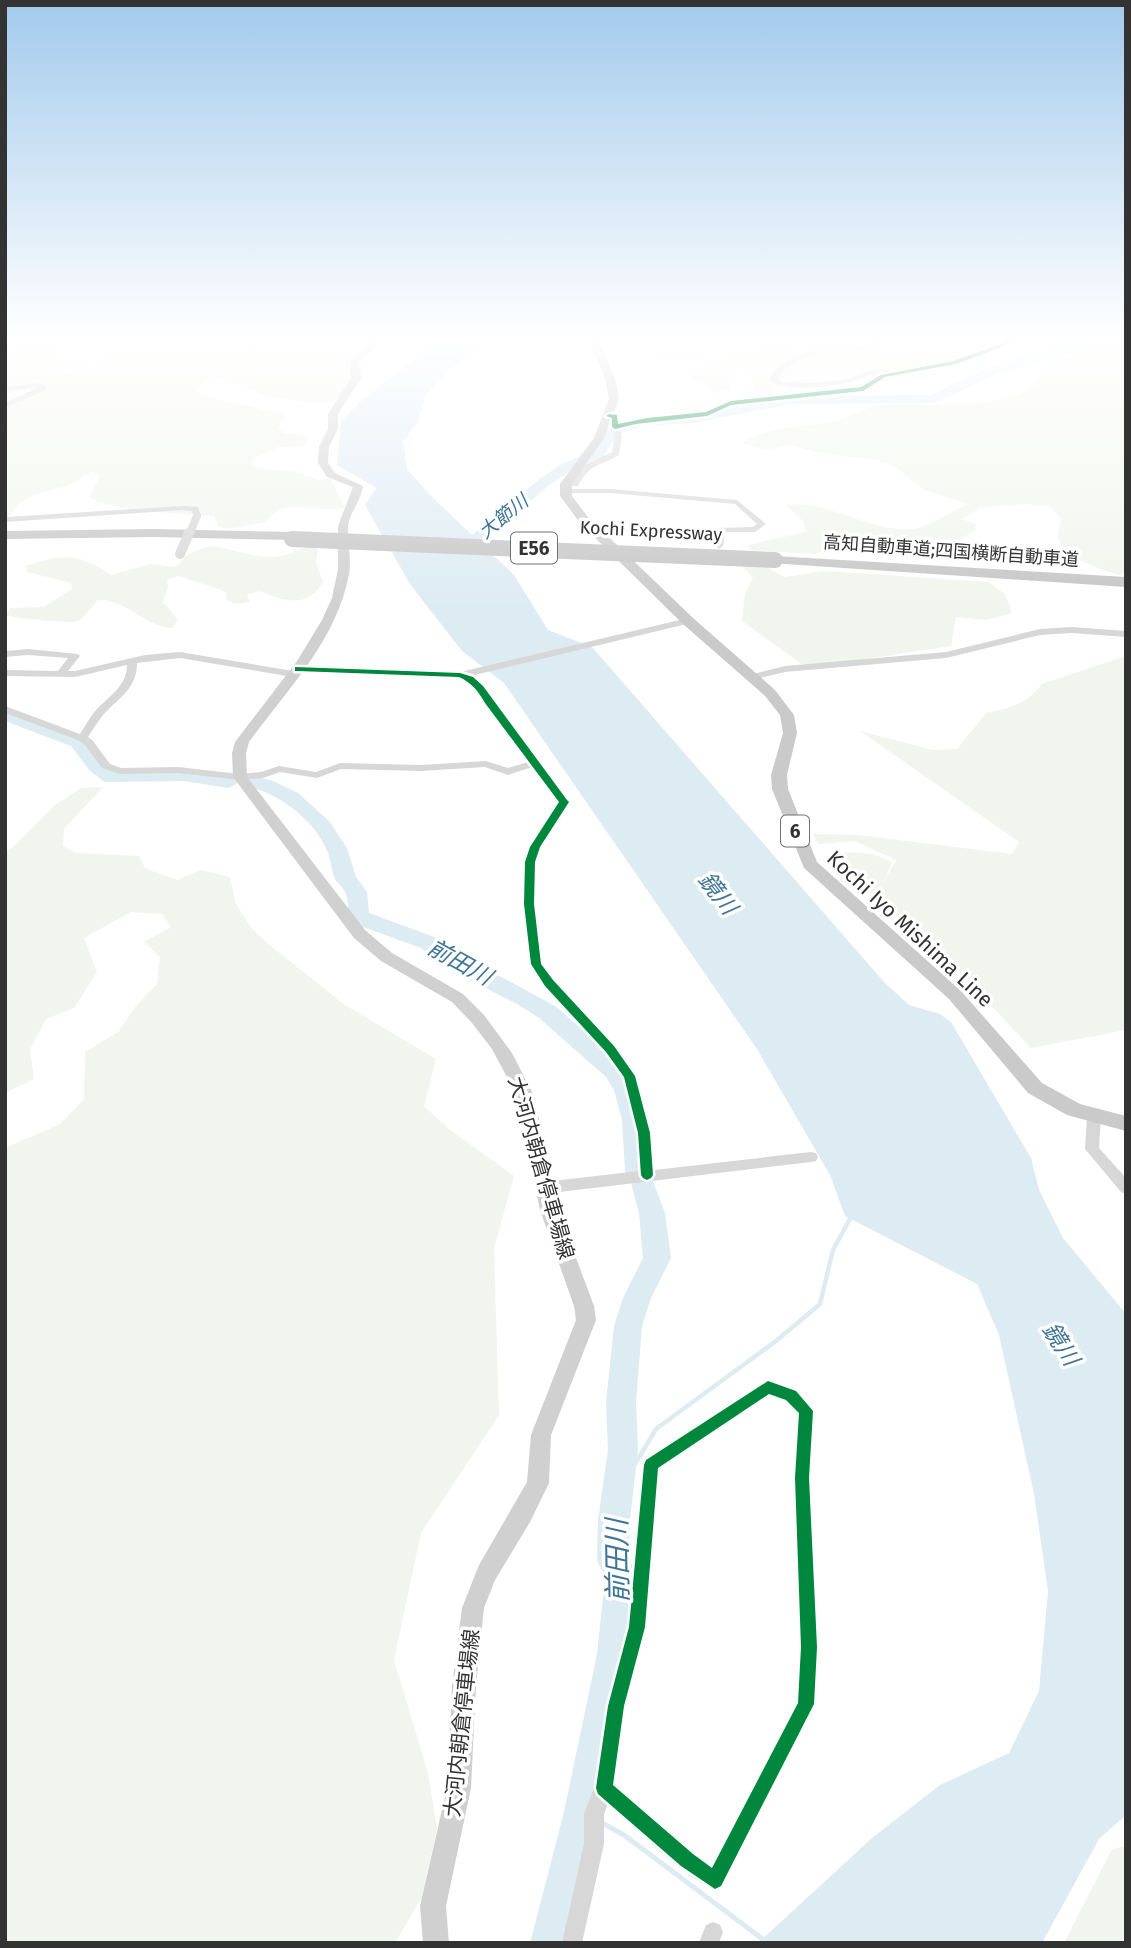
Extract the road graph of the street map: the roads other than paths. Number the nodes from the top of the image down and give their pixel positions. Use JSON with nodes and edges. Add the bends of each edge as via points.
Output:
{"nodes":[{"id":1,"x":612,"y":429,"type":"edge"},
{"id":2,"x":332,"y":430,"type":"edge"},
{"id":3,"x":611,"y":430,"type":"edge"},
{"id":4,"x":567,"y":484,"type":"junction"},
{"id":5,"x":5,"y":520,"type":"edge"},
{"id":6,"x":5,"y":537,"type":"edge"},
{"id":7,"x":719,"y":546,"type":"dead end"},
{"id":8,"x":180,"y":554,"type":"dead end"},
{"id":9,"x":775,"y":558,"type":"joint"},
{"id":10,"x":1126,"y":580,"type":"edge"},
{"id":11,"x":688,"y":621,"type":"junction"},
{"id":12,"x":1126,"y":634,"type":"edge"},
{"id":13,"x":599,"y":641,"type":"joint"},
{"id":14,"x":5,"y":654,"type":"edge"},
{"id":15,"x":132,"y":661,"type":"junction"},
{"id":16,"x":295,"y":672,"type":"junction"},
{"id":17,"x":5,"y":673,"type":"edge"},
{"id":18,"x":60,"y":674,"type":"junction"},
{"id":19,"x":463,"y":674,"type":"junction"},
{"id":20,"x":752,"y":677,"type":"junction"},
{"id":21,"x":5,"y":709,"type":"edge"},
{"id":22,"x":82,"y":738,"type":"junction"},
{"id":23,"x":534,"y":763,"type":"junction"},
{"id":24,"x":240,"y":777,"type":"junction"},
{"id":25,"x":1094,"y":1116,"type":"junction"},
{"id":26,"x":1126,"y":1124,"type":"edge"},
{"id":27,"x":811,"y":1157,"type":"dead end"},
{"id":28,"x":647,"y":1175,"type":"junction"},
{"id":29,"x":543,"y":1188,"type":"junction"},
{"id":30,"x":1126,"y":1188,"type":"edge"},
{"id":31,"x":604,"y":1788,"type":"junction"},
{"id":32,"x":435,"y":1942,"type":"edge"},
{"id":33,"x":572,"y":1943,"type":"edge"}],
"edges":[{"from":1,"to":4,"type":"street","via":[[618,445],[614,456],[583,468],[575,484]]},
{"from":2,"to":16,"type":"main road","via":[[323,463],[328,472],[358,486],[357,500],[345,518],[343,577],[325,629]]},
{"from":3,"to":4,"type":"main road"},
{"from":4,"to":7,"type":"street","via":[[737,502],[762,524],[755,529],[721,530]]},
{"from":4,"to":11,"type":"main road","name":"Kochi Iyo Mishima Line","number":"6","via":[[568,501],[578,514]]},
{"from":5,"to":8,"type":"street","bridge":true,"via":[[195,509],[197,516]]},
{"from":6,"to":9,"type":"highway","name":"Kochi Expressway","number":"E56","bridge":true,"via":[[293,537]]},
{"from":9,"to":10,"type":"highway","name":"高知自動車道;四国横断自動車道","number":"E56"},
{"from":11,"to":13,"type":"street"},
{"from":11,"to":20,"type":"main road","name":"Kochi Iyo Mishima Line","number":"6"},
{"from":12,"to":20,"type":"street","via":[[1040,632],[946,655],[785,669]]},
{"from":13,"to":19,"type":"street"},
{"from":14,"to":18,"type":"street","via":[[75,656]]},
{"from":15,"to":16,"type":"street","via":[[180,655]]},
{"from":15,"to":18,"type":"street"},
{"from":15,"to":22,"type":"street","via":[[127,685],[119,689]]},
{"from":16,"to":19,"type":"street"},
{"from":16,"to":24,"type":"main road","via":[[242,742]]},
{"from":17,"to":18,"type":"street"},
{"from":19,"to":23,"type":"street","via":[[479,685]]},
{"from":20,"to":25,"type":"main road","name":"Kochi Iyo Mishima Line","number":"6","via":[[787,715],[790,733],[780,789],[810,864],[955,995],[1035,1088],[1059,1104]]},
{"from":21,"to":22,"type":"street"},
{"from":22,"to":24,"type":"street","via":[[113,769],[189,770]]},
{"from":23,"to":24,"type":"street","via":[[508,772],[486,764],[340,766],[317,775],[279,769]]},
{"from":23,"to":28,"type":"street","via":[[564,802],[535,847],[529,870],[528,904],[536,964],[629,1076],[644,1133]]},
{"from":24,"to":29,"type":"main road","name":"大河内朝倉停車場線","via":[[365,938],[380,952],[450,992],[473,1013],[520,1082]]},
{"from":25,"to":26,"type":"main road","name":"Kochi Iyo Mishima Line","number":"6"},
{"from":25,"to":30,"type":"street","via":[[1092,1149]]},
{"from":27,"to":28,"type":"street"},
{"from":28,"to":29,"type":"street"},
{"from":29,"to":32,"type":"main road","name":"大河内朝倉停車場線","via":[[585,1304],[586,1320],[541,1435],[538,1483],[487,1573],[474,1608],[459,1788],[433,1906]]},
{"from":31,"to":31,"type":"street","via":[[616,1706],[637,1628],[651,1465],[768,1387],[791,1395],[806,1410],[802,1478],[810,1647],[806,1703],[715,1880]]},
{"from":31,"to":33,"type":"street","via":[[594,1814],[594,1844]]}]}
